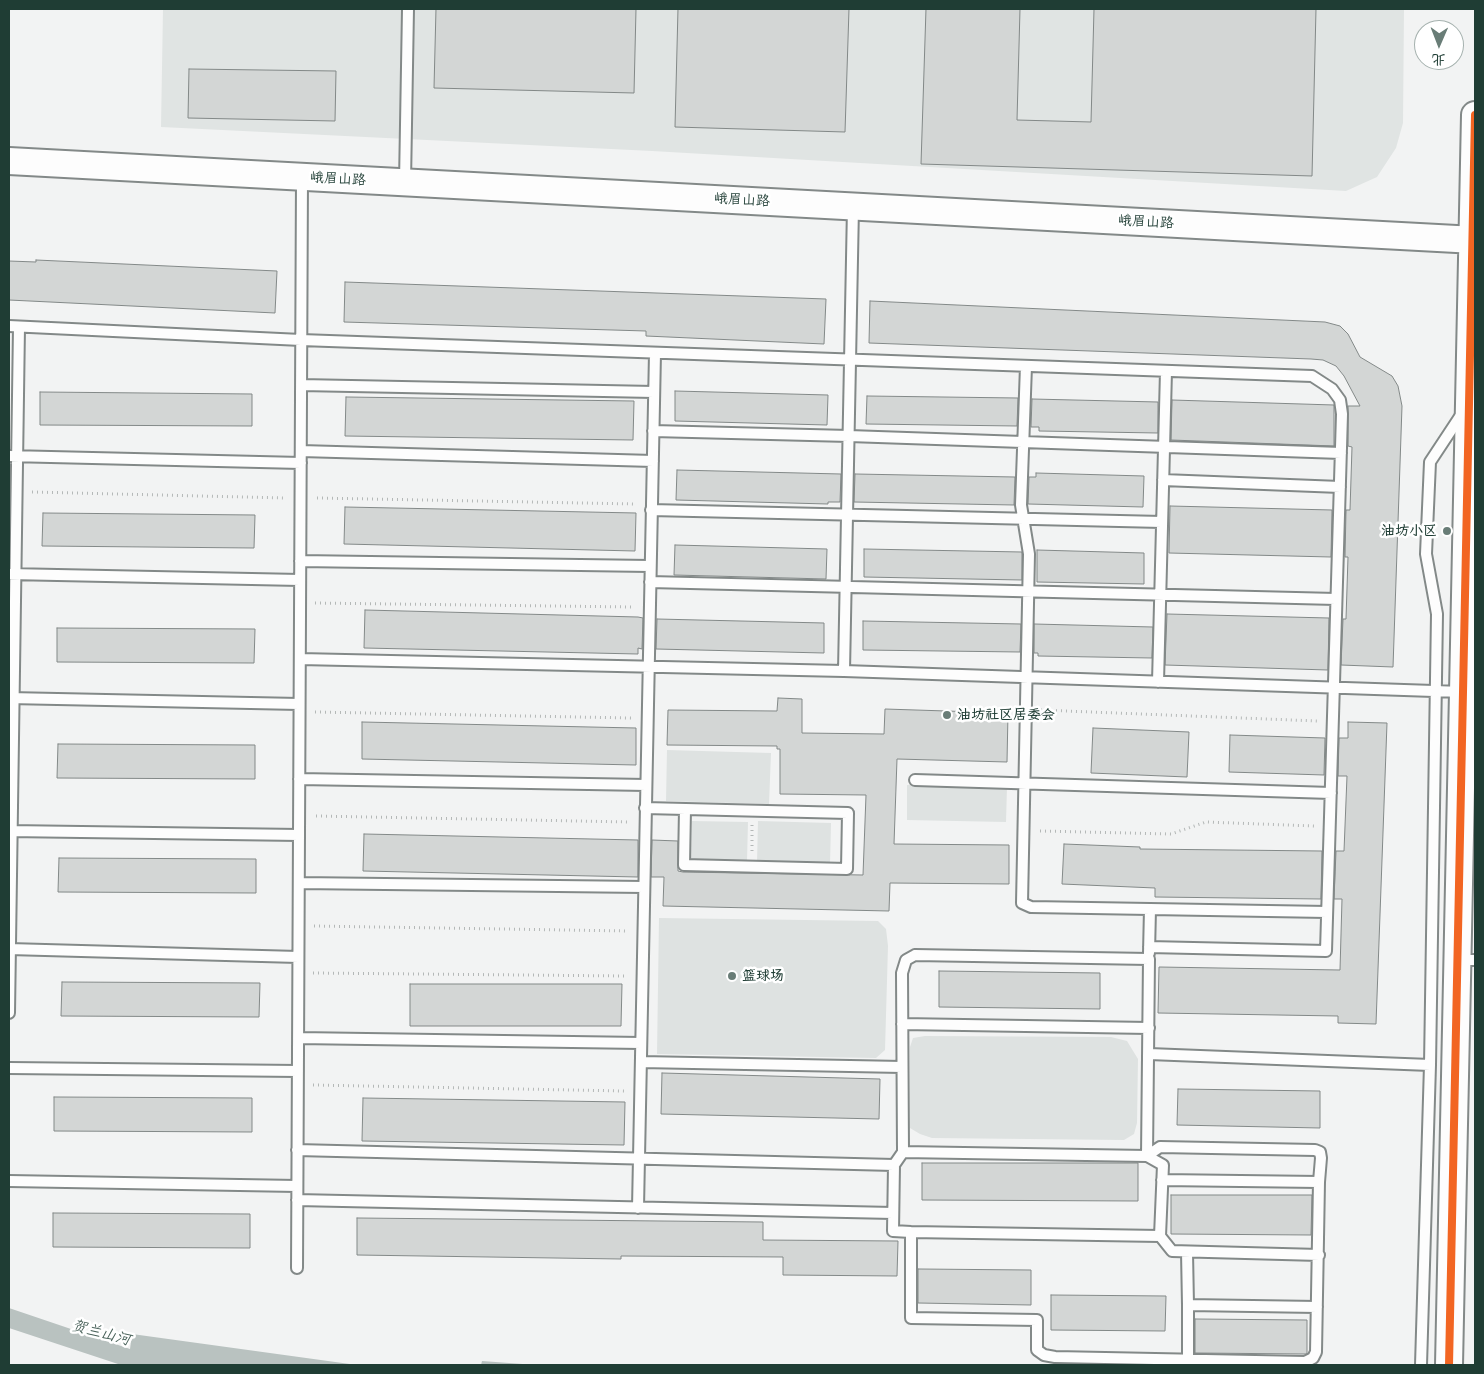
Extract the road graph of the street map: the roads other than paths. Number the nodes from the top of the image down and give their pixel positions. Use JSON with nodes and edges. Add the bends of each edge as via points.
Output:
{"nodes":[{"id":1,"x":408,"y":9,"type":"edge"},
{"id":2,"x":1475,"y":115,"type":"edge"},
{"id":3,"x":9,"y":161,"type":"edge"},
{"id":4,"x":302,"y":177,"type":"junction"},
{"id":5,"x":405,"y":183,"type":"junction"},
{"id":6,"x":853,"y":206,"type":"junction"},
{"id":7,"x":1474,"y":240,"type":"edge"},
{"id":8,"x":14,"y":327,"type":"edge"},
{"id":9,"x":301,"y":340,"type":"junction"},
{"id":10,"x":655,"y":352,"type":"junction"},
{"id":11,"x":850,"y":359,"type":"junction"},
{"id":12,"x":1026,"y":366,"type":"junction"},
{"id":13,"x":1166,"y":371,"type":"junction"},
{"id":14,"x":301,"y":385,"type":"junction"},
{"id":15,"x":654,"y":392,"type":"junction"},
{"id":16,"x":1470,"y":401,"type":"junction"},
{"id":17,"x":652,"y":432,"type":"junction"},
{"id":18,"x":849,"y":436,"type":"junction"},
{"id":19,"x":1024,"y":442,"type":"junction"},
{"id":20,"x":1164,"y":447,"type":"junction"},
{"id":21,"x":301,"y":451,"type":"junction"},
{"id":22,"x":1341,"y":453,"type":"junction"},
{"id":23,"x":13,"y":457,"type":"edge"},
{"id":24,"x":653,"y":461,"type":"junction"},
{"id":25,"x":301,"y":463,"type":"junction"},
{"id":26,"x":1164,"y":480,"type":"junction"},
{"id":27,"x":1340,"y":487,"type":"junction"},
{"id":28,"x":652,"y":507,"type":"junction"},
{"id":29,"x":848,"y":514,"type":"junction"},
{"id":30,"x":1024,"y":518,"type":"junction"},
{"id":31,"x":1162,"y":522,"type":"junction"},
{"id":32,"x":300,"y":561,"type":"junction"},
{"id":33,"x":650,"y":566,"type":"junction"},
{"id":34,"x":12,"y":574,"type":"edge"},
{"id":35,"x":300,"y":580,"type":"junction"},
{"id":36,"x":650,"y":582,"type":"junction"},
{"id":37,"x":846,"y":585,"type":"junction"},
{"id":38,"x":1029,"y":591,"type":"junction"},
{"id":39,"x":1160,"y":594,"type":"junction"},
{"id":40,"x":1336,"y":599,"type":"junction"},
{"id":41,"x":300,"y":659,"type":"junction"},
{"id":42,"x":648,"y":666,"type":"junction"},
{"id":43,"x":844,"y":671,"type":"junction"},
{"id":44,"x":1028,"y":677,"type":"junction"},
{"id":45,"x":1158,"y":682,"type":"junction"},
{"id":46,"x":1334,"y":688,"type":"junction"},
{"id":47,"x":1436,"y":692,"type":"junction"},
{"id":48,"x":1464,"y":692,"type":"junction"},
{"id":49,"x":11,"y":698,"type":"edge"},
{"id":50,"x":299,"y":708,"type":"junction"},
{"id":51,"x":299,"y":779,"type":"junction"},
{"id":52,"x":915,"y":780,"type":"dead end"},
{"id":53,"x":1025,"y":784,"type":"junction"},
{"id":54,"x":646,"y":785,"type":"junction"},
{"id":55,"x":1331,"y":793,"type":"junction"},
{"id":56,"x":645,"y":808,"type":"junction"},
{"id":57,"x":685,"y":809,"type":"junction"},
{"id":58,"x":10,"y":831,"type":"edge"},
{"id":59,"x":299,"y":835,"type":"junction"},
{"id":60,"x":298,"y":883,"type":"junction"},
{"id":61,"x":644,"y":887,"type":"junction"},
{"id":62,"x":1150,"y":909,"type":"junction"},
{"id":63,"x":1327,"y":912,"type":"junction"},
{"id":64,"x":1149,"y":947,"type":"junction"},
{"id":65,"x":9,"y":949,"type":"edge"},
{"id":66,"x":298,"y":957,"type":"junction"},
{"id":67,"x":1149,"y":959,"type":"junction"},
{"id":68,"x":1466,"y":960,"type":"edge"},
{"id":69,"x":9,"y":1012,"type":"edge"},
{"id":70,"x":902,"y":1024,"type":"junction"},
{"id":71,"x":1149,"y":1028,"type":"junction"},
{"id":72,"x":298,"y":1038,"type":"junction"},
{"id":73,"x":641,"y":1042,"type":"junction"},
{"id":74,"x":1149,"y":1054,"type":"junction"},
{"id":75,"x":641,"y":1062,"type":"junction"},
{"id":76,"x":1430,"y":1065,"type":"junction"},
{"id":77,"x":902,"y":1067,"type":"junction"},
{"id":78,"x":9,"y":1068,"type":"edge"},
{"id":79,"x":298,"y":1071,"type":"junction"},
{"id":80,"x":297,"y":1150,"type":"junction"},
{"id":81,"x":903,"y":1152,"type":"junction"},
{"id":82,"x":1147,"y":1156,"type":"junction"},
{"id":83,"x":639,"y":1159,"type":"junction"},
{"id":84,"x":894,"y":1165,"type":"junction"},
{"id":85,"x":1162,"y":1180,"type":"junction"},
{"id":86,"x":9,"y":1181,"type":"edge"},
{"id":87,"x":1318,"y":1182,"type":"junction"},
{"id":88,"x":297,"y":1186,"type":"junction"},
{"id":89,"x":297,"y":1200,"type":"junction"},
{"id":90,"x":638,"y":1208,"type":"junction"},
{"id":91,"x":893,"y":1213,"type":"junction"},
{"id":92,"x":912,"y":1232,"type":"junction"},
{"id":93,"x":1160,"y":1236,"type":"junction"},
{"id":94,"x":1187,"y":1252,"type":"junction"},
{"id":95,"x":1318,"y":1255,"type":"junction"},
{"id":96,"x":297,"y":1268,"type":"dead end"},
{"id":97,"x":1188,"y":1305,"type":"junction"},
{"id":98,"x":1317,"y":1307,"type":"junction"},
{"id":99,"x":1188,"y":1359,"type":"junction"},
{"id":100,"x":1421,"y":1365,"type":"edge"},
{"id":101,"x":1449,"y":1365,"type":"edge"}],
"edges":[{"from":1,"to":5,"type":"lane"},
{"from":2,"to":7,"type":"street"},
{"from":3,"to":4,"type":"street","name":"峨眉山路"},
{"from":4,"to":5,"type":"street","name":"峨眉山路"},
{"from":4,"to":9,"type":"lane"},
{"from":5,"to":6,"type":"street","name":"峨眉山路"},
{"from":6,"to":7,"type":"street","name":"峨眉山路"},
{"from":6,"to":11,"type":"lane"},
{"from":7,"to":16,"type":"street"},
{"from":8,"to":9,"type":"lane"},
{"from":8,"to":23,"type":"lane"},
{"from":9,"to":10,"type":"lane"},
{"from":9,"to":14,"type":"lane"},
{"from":10,"to":11,"type":"lane"},
{"from":10,"to":15,"type":"lane"},
{"from":11,"to":12,"type":"lane"},
{"from":11,"to":18,"type":"lane"},
{"from":12,"to":13,"type":"lane"},
{"from":12,"to":19,"type":"lane"},
{"from":13,"to":20,"type":"lane"},
{"from":13,"to":22,"type":"lane","via":[[1312,376],[1332,389],[1340,400]]},
{"from":14,"to":15,"type":"lane"},
{"from":14,"to":21,"type":"lane"},
{"from":15,"to":17,"type":"lane"},
{"from":16,"to":47,"type":"lane","via":[[1430,462],[1426,554],[1437,614]]},
{"from":16,"to":48,"type":"street"},
{"from":17,"to":18,"type":"lane"},
{"from":17,"to":24,"type":"lane"},
{"from":18,"to":19,"type":"lane"},
{"from":18,"to":29,"type":"lane"},
{"from":19,"to":20,"type":"lane"},
{"from":19,"to":30,"type":"lane","via":[[1021,505]]},
{"from":20,"to":22,"type":"lane"},
{"from":20,"to":26,"type":"lane"},
{"from":21,"to":24,"type":"lane"},
{"from":21,"to":25,"type":"lane"},
{"from":22,"to":27,"type":"lane"},
{"from":23,"to":25,"type":"lane"},
{"from":23,"to":34,"type":"lane","via":[[18,492]]},
{"from":24,"to":28,"type":"lane"},
{"from":25,"to":32,"type":"lane"},
{"from":26,"to":27,"type":"lane"},
{"from":26,"to":31,"type":"lane"},
{"from":27,"to":40,"type":"lane"},
{"from":28,"to":29,"type":"lane"},
{"from":28,"to":33,"type":"lane"},
{"from":29,"to":30,"type":"lane"},
{"from":29,"to":37,"type":"lane"},
{"from":30,"to":31,"type":"lane"},
{"from":30,"to":38,"type":"lane","via":[[1029,554]]},
{"from":31,"to":39,"type":"lane"},
{"from":32,"to":33,"type":"lane"},
{"from":32,"to":35,"type":"lane"},
{"from":33,"to":36,"type":"lane"},
{"from":34,"to":35,"type":"lane"},
{"from":34,"to":49,"type":"lane"},
{"from":35,"to":41,"type":"lane"},
{"from":36,"to":37,"type":"lane"},
{"from":36,"to":42,"type":"lane"},
{"from":37,"to":38,"type":"lane"},
{"from":37,"to":43,"type":"lane"},
{"from":38,"to":39,"type":"lane"},
{"from":38,"to":44,"type":"lane"},
{"from":39,"to":40,"type":"lane"},
{"from":39,"to":45,"type":"lane"},
{"from":40,"to":46,"type":"lane"},
{"from":41,"to":42,"type":"lane"},
{"from":41,"to":50,"type":"lane"},
{"from":42,"to":43,"type":"lane"},
{"from":42,"to":54,"type":"lane"},
{"from":43,"to":44,"type":"lane"},
{"from":44,"to":45,"type":"lane"},
{"from":44,"to":53,"type":"lane"},
{"from":45,"to":46,"type":"lane"},
{"from":46,"to":47,"type":"lane"},
{"from":46,"to":55,"type":"lane"},
{"from":47,"to":48,"type":"lane"},
{"from":47,"to":76,"type":"lane"},
{"from":48,"to":68,"type":"street"},
{"from":49,"to":50,"type":"lane"},
{"from":49,"to":58,"type":"lane"},
{"from":50,"to":51,"type":"lane"},
{"from":51,"to":54,"type":"lane"},
{"from":51,"to":59,"type":"lane"},
{"from":52,"to":53,"type":"lane"},
{"from":53,"to":55,"type":"lane"},
{"from":53,"to":62,"type":"lane","via":[[1022,904],[1031,907]]},
{"from":54,"to":56,"type":"lane"},
{"from":55,"to":63,"type":"lane"},
{"from":56,"to":57,"type":"lane"},
{"from":56,"to":61,"type":"lane"},
{"from":57,"to":57,"type":"lane","via":[[684,865],[847,870],[848,813]]},
{"from":58,"to":59,"type":"lane"},
{"from":58,"to":65,"type":"lane"},
{"from":59,"to":60,"type":"lane"},
{"from":60,"to":61,"type":"lane"},
{"from":60,"to":66,"type":"lane"},
{"from":61,"to":73,"type":"lane"},
{"from":62,"to":63,"type":"lane"},
{"from":62,"to":64,"type":"lane"},
{"from":63,"to":64,"type":"lane","via":[[1326,952]]},
{"from":64,"to":67,"type":"lane"},
{"from":65,"to":66,"type":"lane"},
{"from":65,"to":69,"type":"lane"},
{"from":66,"to":72,"type":"lane"},
{"from":67,"to":70,"type":"lane","via":[[915,955],[906,960],[902,973]]},
{"from":67,"to":71,"type":"lane"},
{"from":68,"to":101,"type":"street"},
{"from":70,"to":71,"type":"lane"},
{"from":70,"to":77,"type":"lane"},
{"from":71,"to":74,"type":"lane"},
{"from":72,"to":73,"type":"lane"},
{"from":72,"to":79,"type":"lane"},
{"from":73,"to":75,"type":"lane"},
{"from":74,"to":76,"type":"lane"},
{"from":74,"to":82,"type":"lane"},
{"from":75,"to":77,"type":"lane"},
{"from":75,"to":83,"type":"lane"},
{"from":76,"to":100,"type":"lane"},
{"from":77,"to":81,"type":"lane"},
{"from":78,"to":79,"type":"lane"},
{"from":79,"to":80,"type":"lane"},
{"from":80,"to":83,"type":"lane"},
{"from":80,"to":88,"type":"lane"},
{"from":81,"to":82,"type":"lane"},
{"from":81,"to":84,"type":"lane"},
{"from":82,"to":85,"type":"lane","via":[[1163,1165]]},
{"from":82,"to":87,"type":"lane","via":[[1160,1147],[1315,1150],[1320,1152],[1321,1158]]},
{"from":83,"to":84,"type":"lane"},
{"from":83,"to":90,"type":"lane"},
{"from":84,"to":91,"type":"lane"},
{"from":85,"to":87,"type":"lane"},
{"from":85,"to":93,"type":"lane"},
{"from":86,"to":88,"type":"lane"},
{"from":87,"to":95,"type":"lane"},
{"from":88,"to":89,"type":"lane"},
{"from":89,"to":90,"type":"lane"},
{"from":89,"to":96,"type":"lane"},
{"from":90,"to":91,"type":"lane"},
{"from":91,"to":92,"type":"lane","via":[[893,1231]]},
{"from":92,"to":93,"type":"lane"},
{"from":92,"to":99,"type":"lane","via":[[911,1318],[1038,1320],[1037,1350],[1044,1355]]},
{"from":93,"to":94,"type":"lane","via":[[1172,1251]]},
{"from":94,"to":95,"type":"lane"},
{"from":94,"to":97,"type":"lane"},
{"from":95,"to":98,"type":"lane"},
{"from":97,"to":98,"type":"lane"},
{"from":97,"to":99,"type":"lane"},
{"from":98,"to":99,"type":"lane","via":[[1316,1352],[1305,1362]]}]}
